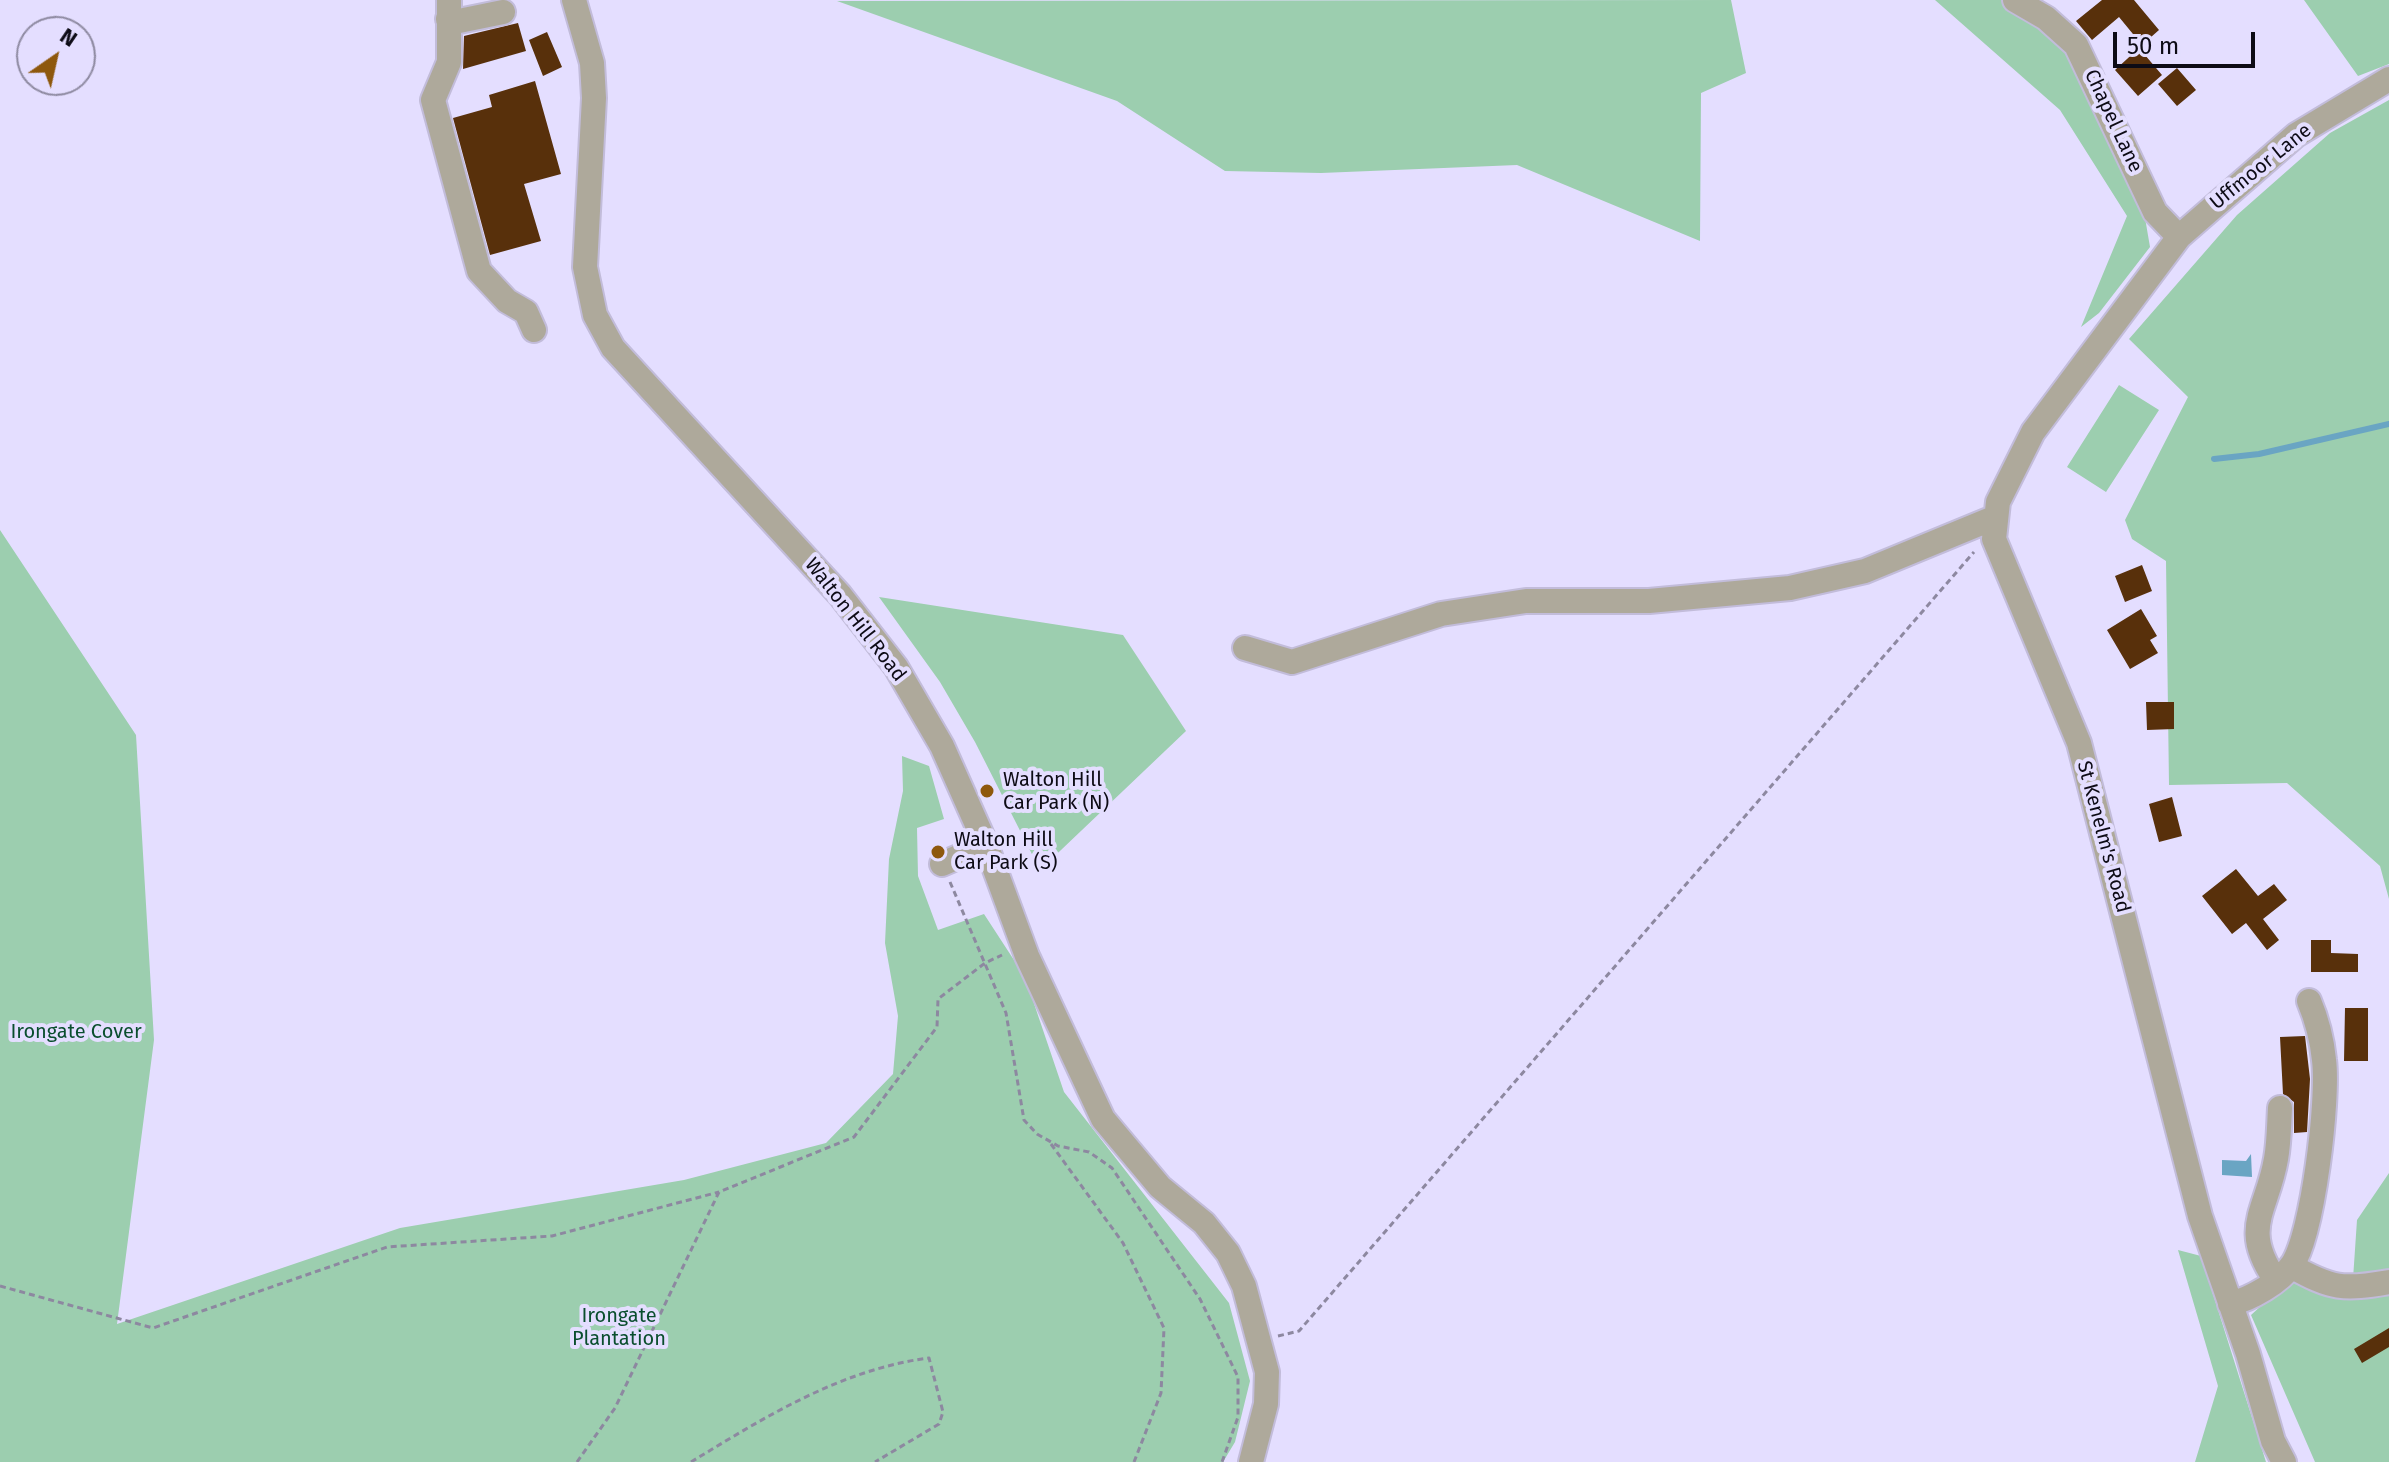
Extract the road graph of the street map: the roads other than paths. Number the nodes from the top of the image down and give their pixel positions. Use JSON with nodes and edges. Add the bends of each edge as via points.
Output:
{"nodes":[{"id":1,"x":574,"y":0,"type":"edge"},
{"id":2,"x":2015,"y":0,"type":"edge"},
{"id":3,"x":448,"y":10,"type":"edge"},
{"id":4,"x":503,"y":12,"type":"dead end"},
{"id":5,"x":2389,"y":79,"type":"edge"},
{"id":6,"x":2179,"y":237,"type":"junction"},
{"id":7,"x":534,"y":330,"type":"dead end"},
{"id":8,"x":1995,"y":528,"type":"junction"},
{"id":9,"x":1245,"y":648,"type":"dead end"},
{"id":10,"x":986,"y":845,"type":"junction"},
{"id":11,"x":942,"y":864,"type":"road end"},
{"id":12,"x":2309,"y":1001,"type":"dead end"},
{"id":13,"x":2280,"y":1108,"type":"dead end"},
{"id":14,"x":2283,"y":1272,"type":"junction"},
{"id":15,"x":2389,"y":1282,"type":"edge"},
{"id":16,"x":2230,"y":1304,"type":"junction"},
{"id":17,"x":1251,"y":1462,"type":"edge"},
{"id":18,"x":2284,"y":1462,"type":"edge"}],
"edges":[{"from":1,"to":10,"type":"street","name":"Walton Hill Road","via":[[593,74],[585,267],[595,315],[613,348],[840,595],[896,667],[942,746]]},
{"from":2,"to":6,"type":"street","name":"Chapel Lane","via":[[2076,45],[2155,212]]},
{"from":3,"to":4,"type":"street","via":[[459,21]]},
{"from":3,"to":7,"type":"street","via":[[449,62],[433,100],[479,271],[507,301],[526,312]]},
{"from":5,"to":6,"type":"street","name":"Uffmoor Lane","via":[[2296,135]]},
{"from":6,"to":8,"type":"street","via":[[2033,432],[1998,502]]},
{"from":8,"to":9,"type":"street","via":[[1865,571],[1790,588],[1649,601],[1526,601],[1441,614],[1292,662]]},
{"from":8,"to":16,"type":"street","name":"St Kenelm's Road","via":[[2079,743],[2200,1216]]},
{"from":10,"to":11,"type":"street"},
{"from":10,"to":17,"type":"street","name":"Walton Hill Road","via":[[1027,956],[1103,1119],[1160,1187],[1204,1223],[1228,1253],[1244,1286],[1267,1372],[1266,1404]]},
{"from":12,"to":14,"type":"street","via":[[2325,1063],[2321,1126],[2306,1232]]},
{"from":13,"to":14,"type":"street","via":[[2276,1160],[2256,1225],[2258,1252]]},
{"from":14,"to":15,"type":"street","via":[[2326,1285],[2359,1288]]},
{"from":14,"to":16,"type":"street","via":[[2252,1296]]},
{"from":16,"to":18,"type":"street","name":"St Kenelm's Road"}]}
